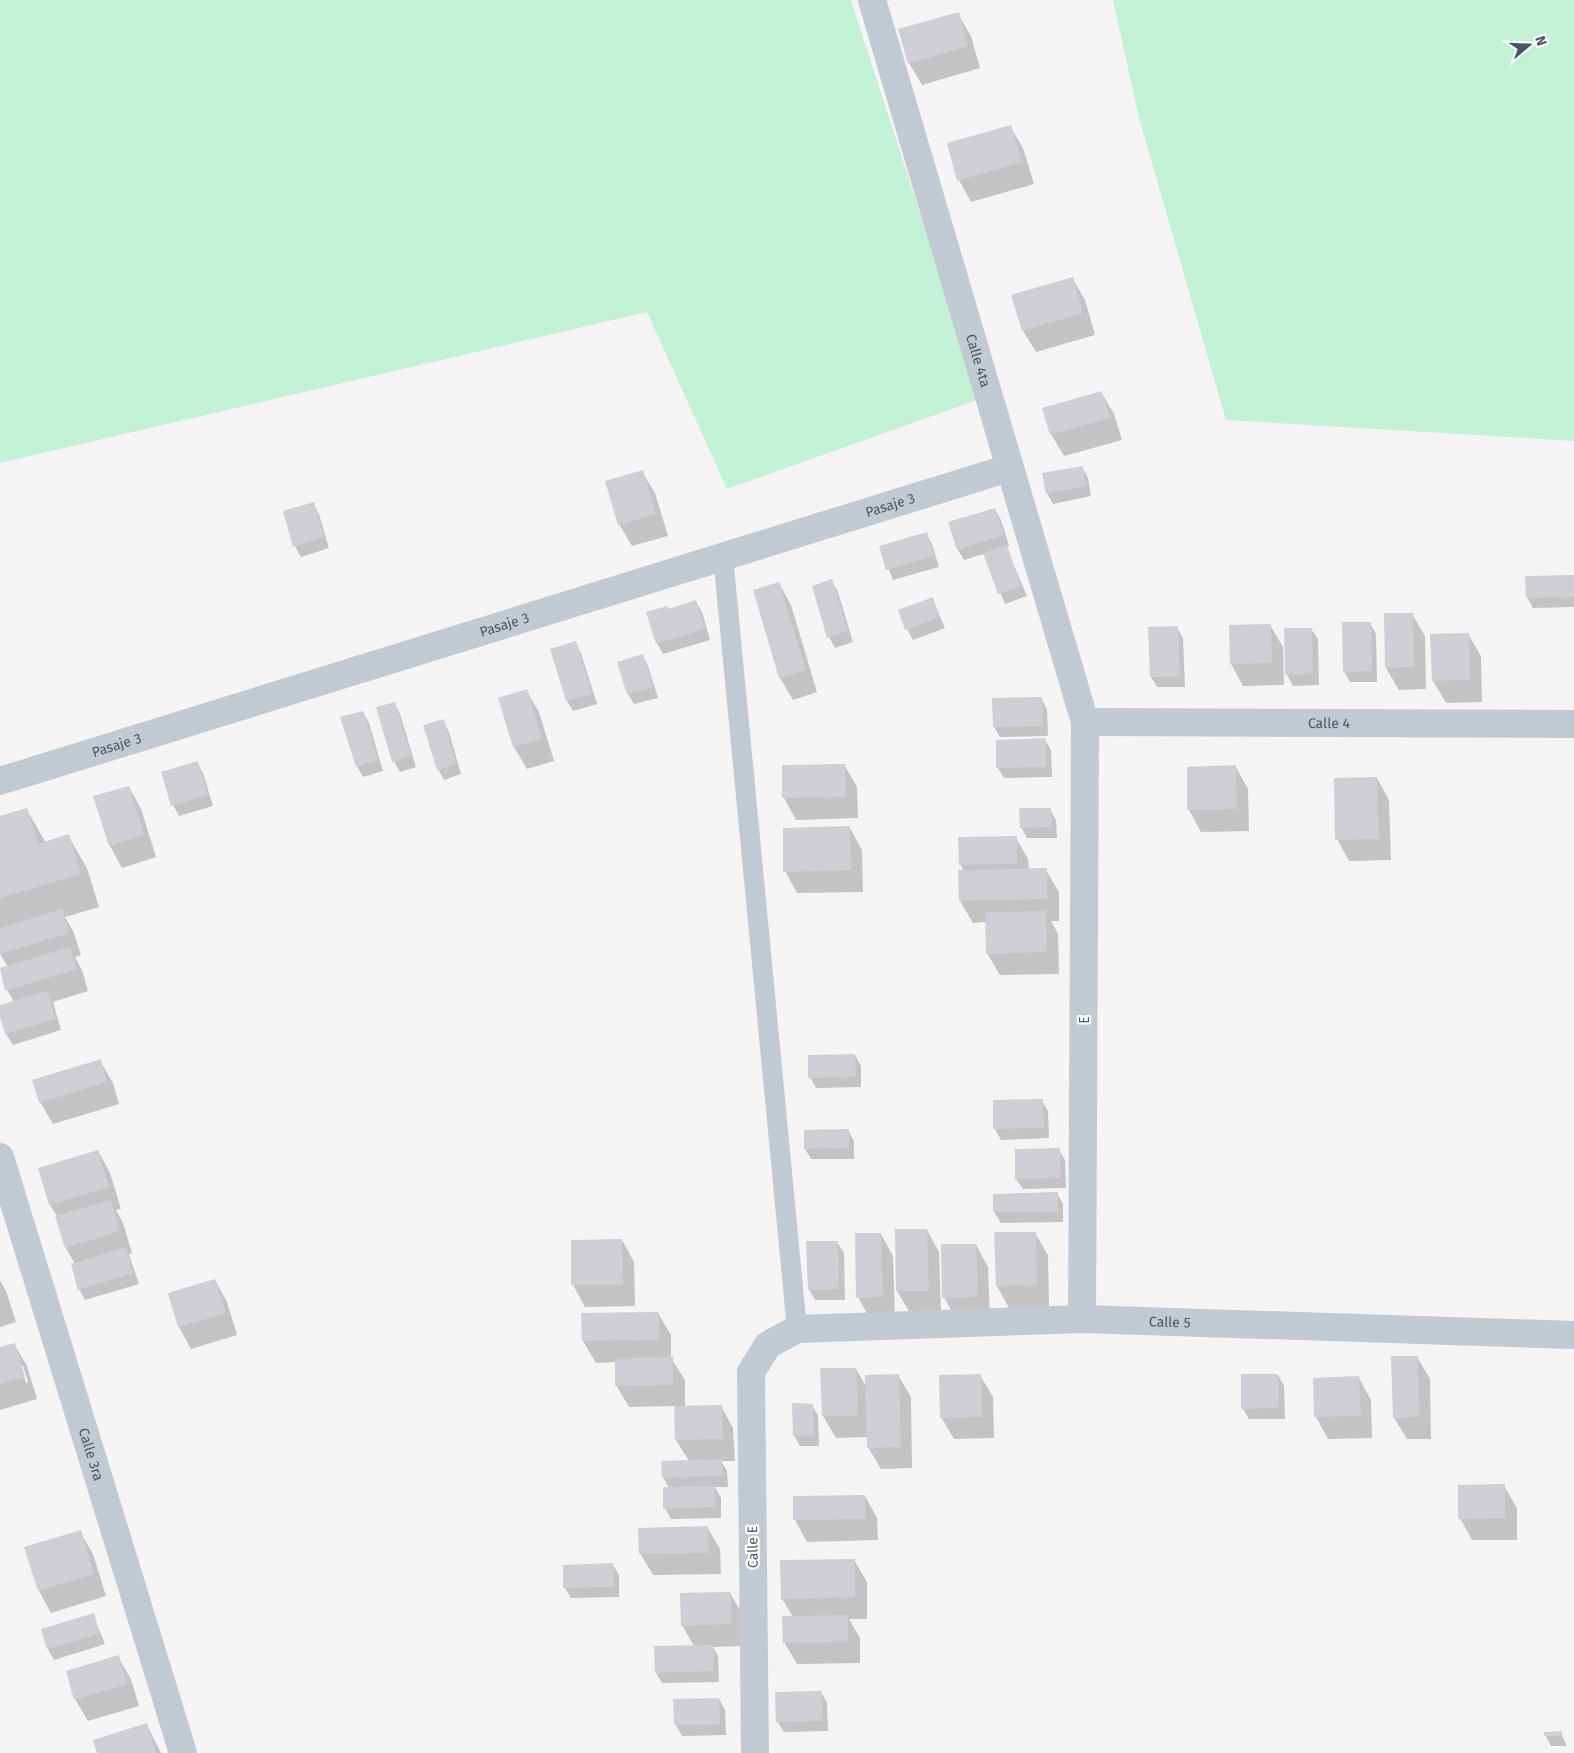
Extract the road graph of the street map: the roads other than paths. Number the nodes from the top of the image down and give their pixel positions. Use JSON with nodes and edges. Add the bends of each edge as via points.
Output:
{"nodes":[{"id":1,"x":872,"y":0,"type":"edge"},
{"id":2,"x":1009,"y":468,"type":"junction"},
{"id":3,"x":723,"y":556,"type":"junction"},
{"id":4,"x":1085,"y":722,"type":"junction"},
{"id":5,"x":1574,"y":724,"type":"edge"},
{"id":6,"x":0,"y":780,"type":"edge"},
{"id":7,"x":0,"y":1157,"type":"edge"},
{"id":8,"x":1082,"y":1319,"type":"junction"},
{"id":9,"x":797,"y":1329,"type":"junction"},
{"id":10,"x":1574,"y":1336,"type":"edge"},
{"id":11,"x":768,"y":1345,"type":"joint"},
{"id":12,"x":183,"y":1753,"type":"edge"},
{"id":13,"x":755,"y":1753,"type":"edge"}],
"edges":[{"from":1,"to":2,"type":"street","name":"Calle 4ta"},
{"from":2,"to":3,"type":"street","name":"Pasaje 3"},
{"from":2,"to":4,"type":"street","name":"Calle 4ta"},
{"from":3,"to":6,"type":"street","name":"Pasaje 3"},
{"from":3,"to":9,"type":"lane"},
{"from":4,"to":5,"type":"street","name":"Calle 4"},
{"from":4,"to":8,"type":"street","name":"E"},
{"from":7,"to":12,"type":"street","name":"Calle 3ra"},
{"from":8,"to":9,"type":"street","name":"Calle 5"},
{"from":8,"to":10,"type":"street","name":"Calle 5"},
{"from":9,"to":11,"type":"street","name":"Calle 5"},
{"from":11,"to":13,"type":"street","name":"Calle E","via":[[752,1372]]}]}
